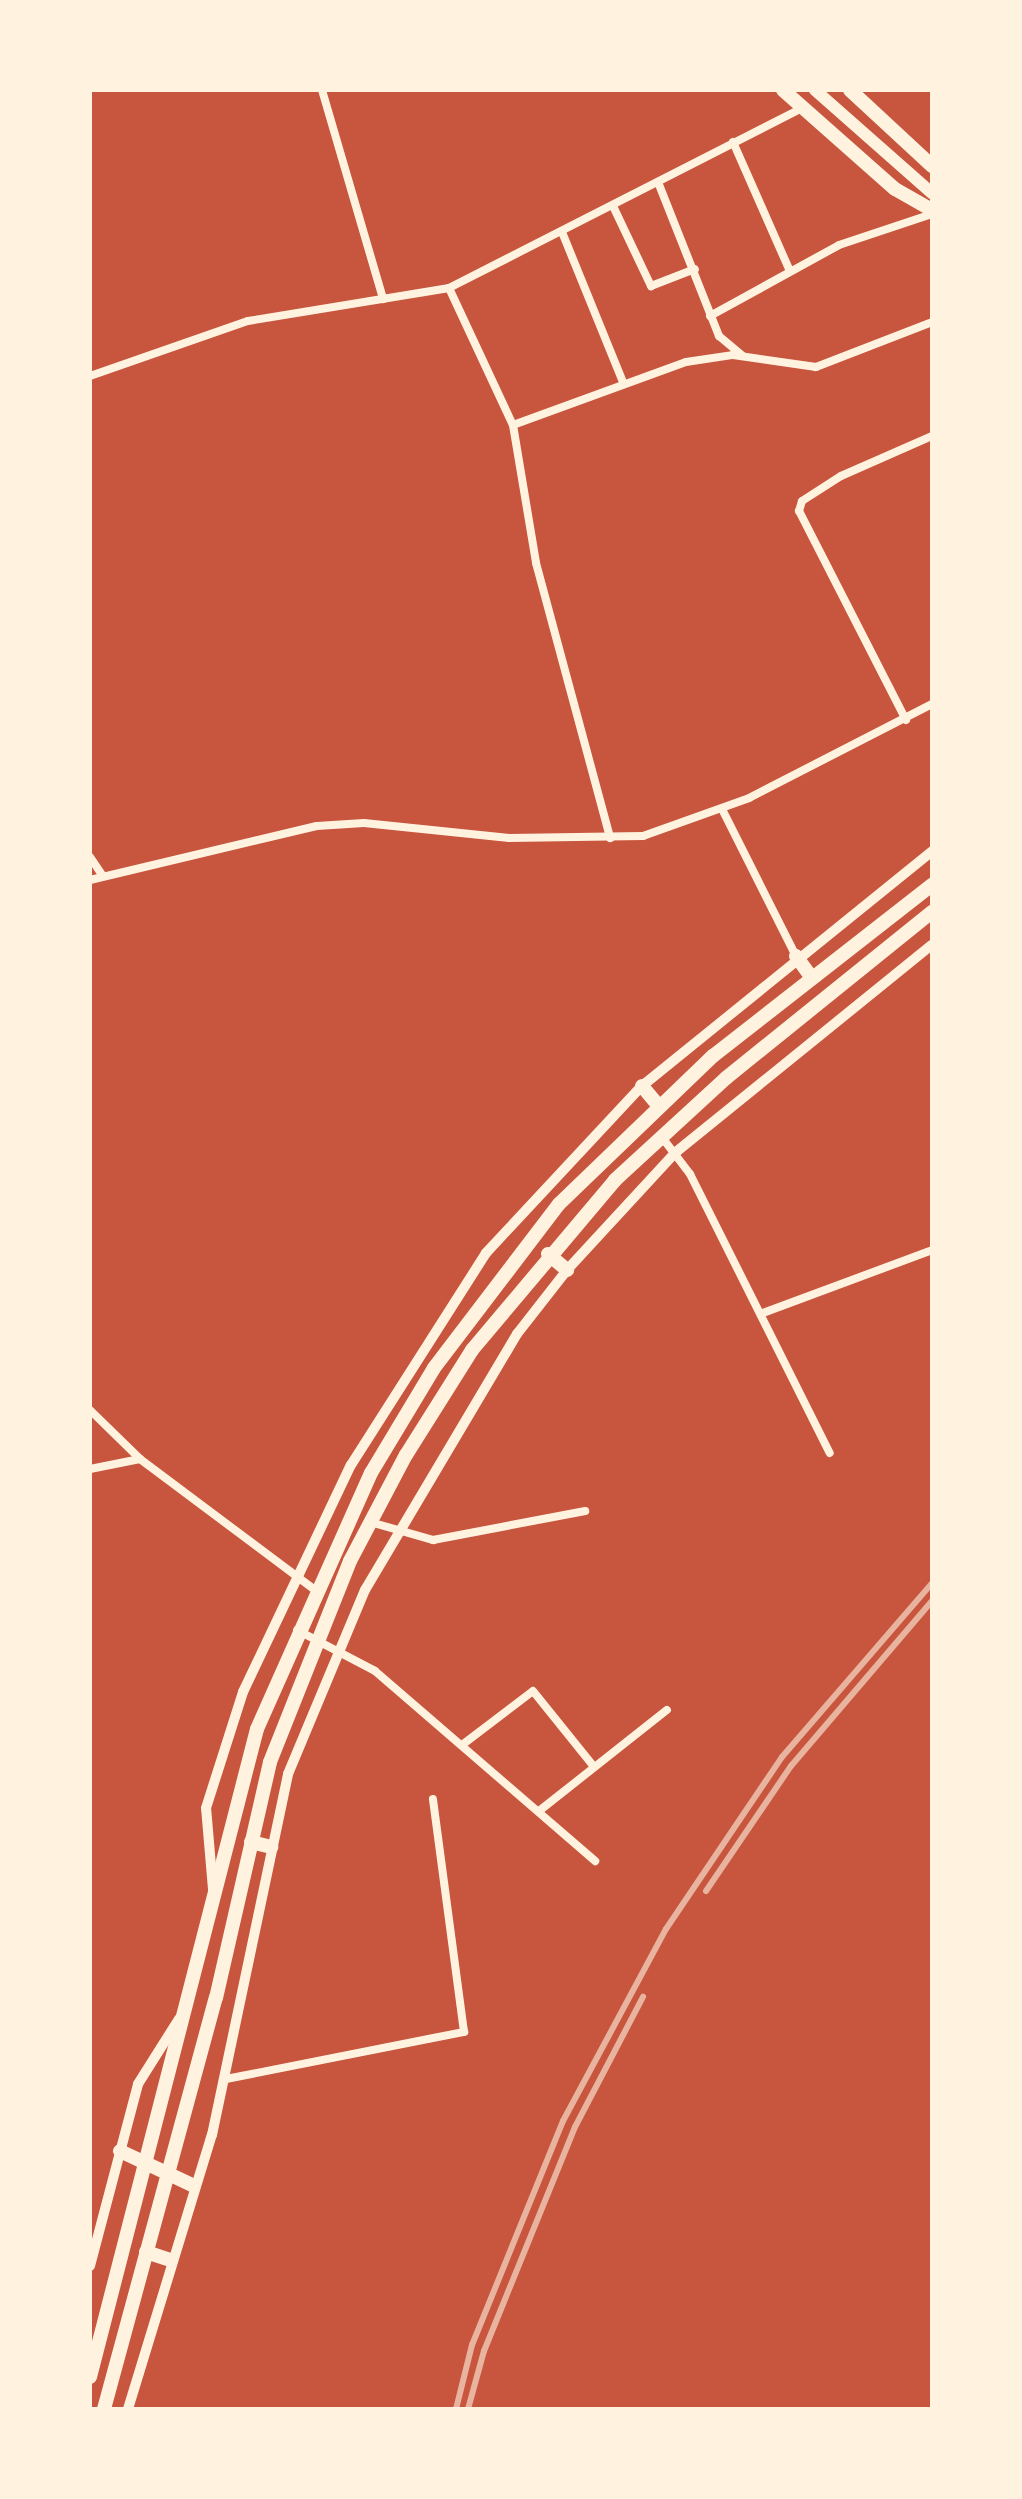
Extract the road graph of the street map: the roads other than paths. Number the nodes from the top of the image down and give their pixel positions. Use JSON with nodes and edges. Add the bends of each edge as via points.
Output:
{"nodes":[{"id":1,"x":322,"y":90,"type":"edge"},
{"id":2,"x":783,"y":90,"type":"edge"},
{"id":3,"x":815,"y":90,"type":"edge"},
{"id":4,"x":850,"y":90,"type":"edge"},
{"id":5,"x":803,"y":108,"type":"junction"},
{"id":6,"x":733,"y":142,"type":"junction"},
{"id":7,"x":932,"y":166,"type":"edge"},
{"id":8,"x":658,"y":182,"type":"junction"},
{"id":9,"x":932,"y":193,"type":"edge"},
{"id":10,"x":613,"y":206,"type":"junction"},
{"id":11,"x":932,"y":212,"type":"edge"},
{"id":12,"x":562,"y":232,"type":"junction"},
{"id":13,"x":695,"y":269,"type":"junction"},
{"id":14,"x":789,"y":269,"type":"junction"},
{"id":15,"x":449,"y":288,"type":"junction"},
{"id":16,"x":383,"y":299,"type":"junction"},
{"id":17,"x":710,"y":316,"type":"junction"},
{"id":18,"x":932,"y":322,"type":"edge"},
{"id":19,"x":743,"y":356,"type":"junction"},
{"id":20,"x":90,"y":376,"type":"edge"},
{"id":21,"x":623,"y":382,"type":"junction"},
{"id":22,"x":513,"y":425,"type":"junction"},
{"id":23,"x":932,"y":436,"type":"edge"},
{"id":24,"x":932,"y":704,"type":"edge"},
{"id":25,"x":906,"y":720,"type":"junction"},
{"id":26,"x":722,"y":809,"type":"junction"},
{"id":27,"x":610,"y":838,"type":"junction"},
{"id":28,"x":932,"y":851,"type":"edge"},
{"id":29,"x":90,"y":857,"type":"edge"},
{"id":30,"x":103,"y":876,"type":"junction"},
{"id":31,"x":90,"y":880,"type":"edge"},
{"id":32,"x":932,"y":885,"type":"edge"},
{"id":33,"x":932,"y":912,"type":"edge"},
{"id":34,"x":932,"y":945,"type":"edge"},
{"id":35,"x":796,"y":956,"type":"junction"},
{"id":36,"x":812,"y":978,"type":"junction"},
{"id":37,"x":642,"y":1086,"type":"junction"},
{"id":38,"x":659,"y":1106,"type":"junction"},
{"id":39,"x":661,"y":1136,"type":"junction"},
{"id":40,"x":676,"y":1152,"type":"junction"},
{"id":41,"x":932,"y":1250,"type":"edge"},
{"id":42,"x":548,"y":1254,"type":"junction"},
{"id":43,"x":567,"y":1270,"type":"junction"},
{"id":44,"x":763,"y":1313,"type":"junction"},
{"id":45,"x":90,"y":1410,"type":"edge"},
{"id":46,"x":830,"y":1453,"type":"dead end"},
{"id":47,"x":140,"y":1459,"type":"junction"},
{"id":48,"x":90,"y":1469,"type":"edge"},
{"id":49,"x":585,"y":1511,"type":"dead end"},
{"id":50,"x":370,"y":1522,"type":"junction"},
{"id":51,"x":398,"y":1535,"type":"junction"},
{"id":52,"x":296,"y":1576,"type":"junction"},
{"id":53,"x":315,"y":1590,"type":"junction"},
{"id":54,"x":297,"y":1630,"type":"junction"},
{"id":55,"x":317,"y":1638,"type":"junction"},
{"id":56,"x":343,"y":1651,"type":"junction"},
{"id":57,"x":667,"y":1710,"type":"dead end"},
{"id":58,"x":462,"y":1745,"type":"junction"},
{"id":59,"x":594,"y":1767,"type":"junction"},
{"id":60,"x":433,"y":1799,"type":"dead end"},
{"id":61,"x":539,"y":1811,"type":"junction"},
{"id":62,"x":251,"y":1842,"type":"junction"},
{"id":63,"x":271,"y":1847,"type":"junction"},
{"id":64,"x":595,"y":1861,"type":"dead end"},
{"id":65,"x":214,"y":1898,"type":"junction"},
{"id":66,"x":188,"y":2005,"type":"junction"},
{"id":67,"x":181,"y":2035,"type":"junction"},
{"id":68,"x":205,"y":2042,"type":"junction"},
{"id":69,"x":226,"y":2079,"type":"junction"},
{"id":70,"x":120,"y":2151,"type":"junction"},
{"id":71,"x":147,"y":2164,"type":"junction"},
{"id":72,"x":167,"y":2173,"type":"junction"},
{"id":73,"x":192,"y":2185,"type":"junction"},
{"id":74,"x":146,"y":2252,"type":"junction"},
{"id":75,"x":171,"y":2260,"type":"junction"},
{"id":76,"x":90,"y":2266,"type":"edge"},
{"id":77,"x":90,"y":2377,"type":"edge"},
{"id":78,"x":104,"y":2409,"type":"edge"},
{"id":79,"x":128,"y":2409,"type":"edge"}],
"edges":[{"from":1,"to":16,"type":"street"},
{"from":2,"to":5,"type":"highway"},
{"from":3,"to":9,"type":"main road"},
{"from":4,"to":7,"type":"highway"},
{"from":5,"to":6,"type":"street"},
{"from":5,"to":11,"type":"highway","via":[[895,189]]},
{"from":6,"to":8,"type":"street"},
{"from":6,"to":14,"type":"street"},
{"from":8,"to":10,"type":"street"},
{"from":8,"to":13,"type":"street"},
{"from":10,"to":12,"type":"street"},
{"from":10,"to":13,"type":"street","via":[[651,286]]},
{"from":11,"to":14,"type":"street"},
{"from":12,"to":15,"type":"street"},
{"from":12,"to":21,"type":"street"},
{"from":13,"to":17,"type":"street"},
{"from":14,"to":17,"type":"street"},
{"from":15,"to":16,"type":"street"},
{"from":15,"to":22,"type":"street"},
{"from":16,"to":20,"type":"street","via":[[248,321]]},
{"from":17,"to":19,"type":"street"},
{"from":18,"to":19,"type":"street","via":[[816,367]]},
{"from":19,"to":21,"type":"street","via":[[686,362]]},
{"from":21,"to":22,"type":"street"},
{"from":22,"to":27,"type":"street","via":[[536,563]]},
{"from":23,"to":25,"type":"street","via":[[841,476],[802,501],[799,511]]},
{"from":24,"to":25,"type":"street"},
{"from":25,"to":26,"type":"street"},
{"from":26,"to":27,"type":"street","via":[[643,836]]},
{"from":26,"to":35,"type":"street"},
{"from":27,"to":30,"type":"street","via":[[333,825]]},
{"from":28,"to":35,"type":"street"},
{"from":29,"to":30,"type":"street"},
{"from":30,"to":31,"type":"street"},
{"from":32,"to":36,"type":"highway"},
{"from":33,"to":39,"type":"highway"},
{"from":34,"to":40,"type":"street"},
{"from":35,"to":36,"type":"highway"},
{"from":35,"to":37,"type":"street"},
{"from":36,"to":38,"type":"highway"},
{"from":37,"to":38,"type":"highway"},
{"from":37,"to":52,"type":"street","via":[[486,1253],[351,1465]]},
{"from":38,"to":53,"type":"highway","via":[[559,1204],[434,1368],[371,1473]]},
{"from":39,"to":40,"type":"street"},
{"from":39,"to":42,"type":"highway"},
{"from":40,"to":43,"type":"street"},
{"from":40,"to":44,"type":"street"},
{"from":41,"to":44,"type":"street"},
{"from":42,"to":43,"type":"highway"},
{"from":42,"to":50,"type":"highway","via":[[472,1350]]},
{"from":43,"to":51,"type":"street","via":[[517,1334]]},
{"from":44,"to":46,"type":"street"},
{"from":45,"to":47,"type":"street"},
{"from":47,"to":48,"type":"street"},
{"from":47,"to":52,"type":"street"},
{"from":49,"to":51,"type":"street","via":[[493,1533],[433,1540]]},
{"from":50,"to":51,"type":"street"},
{"from":50,"to":55,"type":"highway"},
{"from":51,"to":56,"type":"street","via":[[365,1590]]},
{"from":52,"to":53,"type":"street"},
{"from":52,"to":65,"type":"street","via":[[243,1692],[206,1808]]},
{"from":53,"to":54,"type":"highway"},
{"from":54,"to":55,"type":"street"},
{"from":54,"to":65,"type":"highway","via":[[257,1729]]},
{"from":55,"to":56,"type":"street"},
{"from":55,"to":62,"type":"highway","via":[[270,1762]]},
{"from":56,"to":58,"type":"street"},
{"from":56,"to":63,"type":"street","via":[[288,1774]]},
{"from":57,"to":59,"type":"street"},
{"from":58,"to":59,"type":"street","via":[[533,1691]]},
{"from":58,"to":61,"type":"street"},
{"from":59,"to":61,"type":"street"},
{"from":60,"to":69,"type":"street","via":[[464,2032]]},
{"from":61,"to":64,"type":"street"},
{"from":62,"to":63,"type":"highway"},
{"from":62,"to":68,"type":"highway"},
{"from":63,"to":69,"type":"street"},
{"from":65,"to":66,"type":"highway"},
{"from":66,"to":67,"type":"highway"},
{"from":66,"to":70,"type":"street","via":[[138,2084]]},
{"from":67,"to":68,"type":"highway"},
{"from":67,"to":71,"type":"highway"},
{"from":68,"to":72,"type":"highway"},
{"from":69,"to":73,"type":"street"},
{"from":70,"to":71,"type":"highway"},
{"from":70,"to":76,"type":"street"},
{"from":71,"to":72,"type":"highway"},
{"from":71,"to":77,"type":"highway"},
{"from":72,"to":73,"type":"highway"},
{"from":72,"to":74,"type":"highway"},
{"from":73,"to":75,"type":"street"},
{"from":74,"to":75,"type":"highway"},
{"from":74,"to":78,"type":"highway"},
{"from":75,"to":79,"type":"street"}]}
